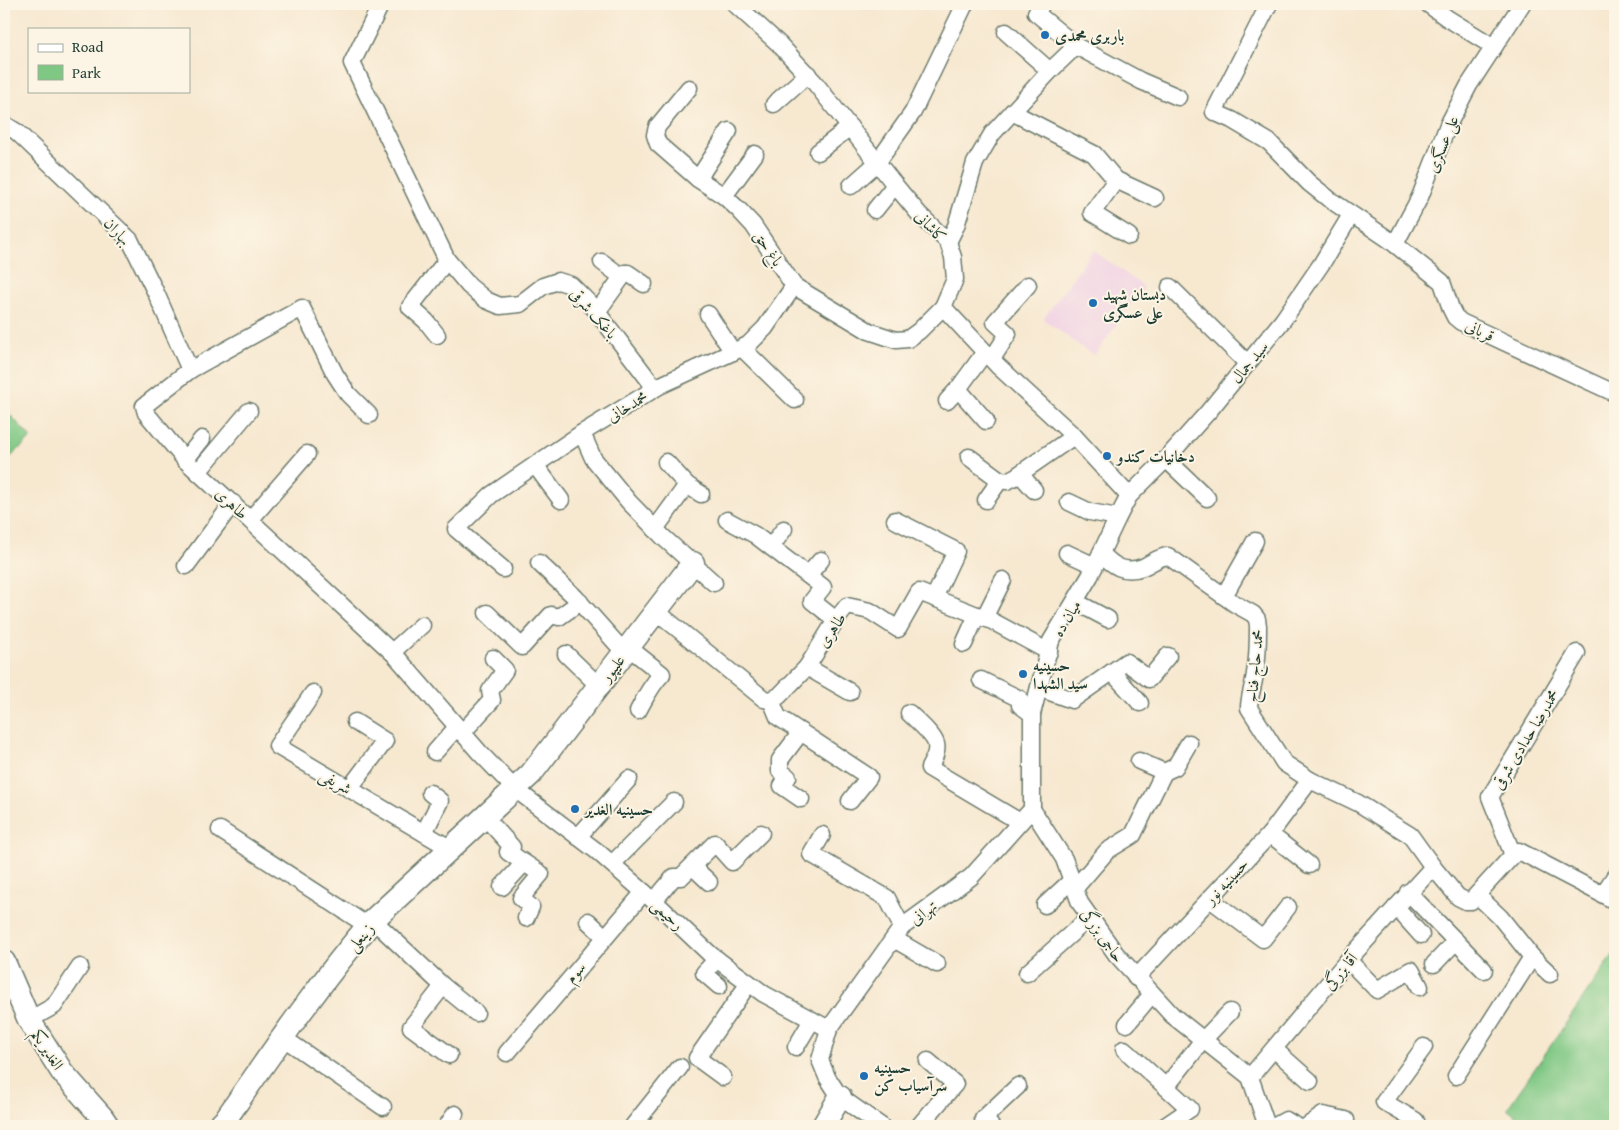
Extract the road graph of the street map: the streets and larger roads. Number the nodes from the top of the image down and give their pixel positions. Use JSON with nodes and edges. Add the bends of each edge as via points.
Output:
{"nodes":[{"id":1,"x":381,"y":4,"type":"edge"},
{"id":2,"x":736,"y":4,"type":"edge"},
{"id":3,"x":965,"y":4,"type":"edge"},
{"id":4,"x":1042,"y":4,"type":"edge"},
{"id":5,"x":1269,"y":4,"type":"edge"},
{"id":6,"x":1428,"y":4,"type":"edge"},
{"id":7,"x":1522,"y":4,"type":"edge"},
{"id":8,"x":1006,"y":32,"type":"dead end"},
{"id":9,"x":1076,"y":46,"type":"junction"},
{"id":10,"x":1494,"y":47,"type":"junction"},
{"id":11,"x":1050,"y":71,"type":"junction"},
{"id":12,"x":808,"y":74,"type":"junction"},
{"id":13,"x":688,"y":88,"type":"dead end"},
{"id":14,"x":1178,"y":97,"type":"dead end"},
{"id":15,"x":774,"y":104,"type":"dead end"},
{"id":16,"x":1012,"y":112,"type":"junction"},
{"id":17,"x":4,"y":124,"type":"edge"},
{"id":18,"x":850,"y":127,"type":"junction"},
{"id":19,"x":729,"y":132,"type":"dead end"},
{"id":20,"x":818,"y":152,"type":"dead end"},
{"id":21,"x":755,"y":154,"type":"dead end"},
{"id":22,"x":877,"y":163,"type":"junction"},
{"id":23,"x":698,"y":179,"type":"junction"},
{"id":24,"x":1116,"y":180,"type":"junction"},
{"id":25,"x":895,"y":185,"type":"junction"},
{"id":26,"x":851,"y":186,"type":"dead end"},
{"id":27,"x":724,"y":196,"type":"junction"},
{"id":28,"x":1155,"y":198,"type":"dead end"},
{"id":29,"x":875,"y":210,"type":"dead end"},
{"id":30,"x":1351,"y":215,"type":"junction"},
{"id":31,"x":1129,"y":236,"type":"dead end"},
{"id":32,"x":948,"y":242,"type":"junction"},
{"id":33,"x":1395,"y":244,"type":"junction"},
{"id":34,"x":447,"y":260,"type":"junction"},
{"id":35,"x":602,"y":262,"type":"dead end"},
{"id":36,"x":625,"y":274,"type":"junction"},
{"id":37,"x":644,"y":284,"type":"dead end"},
{"id":38,"x":1028,"y":285,"type":"dead end"},
{"id":39,"x":794,"y":286,"type":"junction"},
{"id":40,"x":1170,"y":287,"type":"dead end"},
{"id":41,"x":943,"y":306,"type":"junction"},
{"id":42,"x":597,"y":312,"type":"junction"},
{"id":43,"x":708,"y":314,"type":"dead end"},
{"id":44,"x":437,"y":335,"type":"dead end"},
{"id":45,"x":737,"y":350,"type":"junction"},
{"id":46,"x":988,"y":356,"type":"junction"},
{"id":47,"x":1247,"y":363,"type":"junction"},
{"id":48,"x":190,"y":370,"type":"junction"},
{"id":49,"x":655,"y":388,"type":"junction"},
{"id":50,"x":1615,"y":391,"type":"edge"},
{"id":51,"x":795,"y":400,"type":"dead end"},
{"id":52,"x":249,"y":411,"type":"dead end"},
{"id":53,"x":369,"y":415,"type":"dead end"},
{"id":54,"x":986,"y":421,"type":"dead end"},
{"id":55,"x":582,"y":432,"type":"junction"},
{"id":56,"x":1074,"y":436,"type":"junction"},
{"id":57,"x":202,"y":439,"type":"dead end"},
{"id":58,"x":307,"y":454,"type":"dead end"},
{"id":59,"x":969,"y":457,"type":"dead end"},
{"id":60,"x":1166,"y":459,"type":"junction"},
{"id":61,"x":185,"y":460,"type":"junction"},
{"id":62,"x":666,"y":462,"type":"dead end"},
{"id":63,"x":535,"y":465,"type":"junction"},
{"id":64,"x":198,"y":472,"type":"junction"},
{"id":65,"x":1020,"y":474,"type":"junction"},
{"id":66,"x":1000,"y":480,"type":"junction"},
{"id":67,"x":1034,"y":490,"type":"dead end"},
{"id":68,"x":1129,"y":496,"type":"junction"},
{"id":69,"x":1207,"y":498,"type":"dead end"},
{"id":70,"x":561,"y":500,"type":"dead end"},
{"id":71,"x":986,"y":500,"type":"dead end"},
{"id":72,"x":1069,"y":502,"type":"dead end"},
{"id":73,"x":233,"y":504,"type":"junction"},
{"id":74,"x":1118,"y":517,"type":"junction"},
{"id":75,"x":250,"y":520,"type":"junction"},
{"id":76,"x":727,"y":520,"type":"dead end"},
{"id":77,"x":895,"y":520,"type":"dead end"},
{"id":78,"x":655,"y":528,"type":"junction"},
{"id":79,"x":784,"y":529,"type":"dead end"},
{"id":80,"x":1255,"y":541,"type":"dead end"},
{"id":81,"x":772,"y":547,"type":"junction"},
{"id":82,"x":1067,"y":553,"type":"dead end"},
{"id":83,"x":821,"y":560,"type":"dead end"},
{"id":84,"x":1098,"y":560,"type":"junction"},
{"id":85,"x":539,"y":563,"type":"dead end"},
{"id":86,"x":693,"y":563,"type":"junction"},
{"id":87,"x":186,"y":566,"type":"dead end"},
{"id":88,"x":503,"y":569,"type":"dead end"},
{"id":89,"x":808,"y":575,"type":"junction"},
{"id":90,"x":1003,"y":580,"type":"dead end"},
{"id":91,"x":714,"y":583,"type":"dead end"},
{"id":92,"x":1224,"y":596,"type":"junction"},
{"id":93,"x":934,"y":598,"type":"junction"},
{"id":94,"x":578,"y":600,"type":"junction"},
{"id":95,"x":1076,"y":602,"type":"junction"},
{"id":96,"x":656,"y":611,"type":"junction"},
{"id":97,"x":487,"y":613,"type":"dead end"},
{"id":98,"x":981,"y":617,"type":"junction"},
{"id":99,"x":1108,"y":619,"type":"dead end"},
{"id":100,"x":836,"y":620,"type":"junction"},
{"id":101,"x":422,"y":625,"type":"dead end"},
{"id":102,"x":964,"y":644,"type":"dead end"},
{"id":103,"x":626,"y":650,"type":"junction"},
{"id":104,"x":392,"y":652,"type":"junction"},
{"id":105,"x":1048,"y":652,"type":"junction"},
{"id":106,"x":1577,"y":653,"type":"dead end"},
{"id":107,"x":566,"y":654,"type":"dead end"},
{"id":108,"x":1168,"y":656,"type":"dead end"},
{"id":109,"x":493,"y":658,"type":"dead end"},
{"id":110,"x":806,"y":667,"type":"junction"},
{"id":111,"x":1112,"y":672,"type":"junction"},
{"id":112,"x":981,"y":680,"type":"dead end"},
{"id":113,"x":599,"y":686,"type":"junction"},
{"id":114,"x":1039,"y":688,"type":"junction"},
{"id":115,"x":850,"y":692,"type":"dead end"},
{"id":116,"x":313,"y":693,"type":"dead end"},
{"id":117,"x":770,"y":700,"type":"junction"},
{"id":118,"x":1140,"y":703,"type":"dead end"},
{"id":119,"x":638,"y":711,"type":"dead end"},
{"id":120,"x":909,"y":713,"type":"dead end"},
{"id":121,"x":1032,"y":714,"type":"junction"},
{"id":122,"x":355,"y":722,"type":"dead end"},
{"id":123,"x":460,"y":730,"type":"junction"},
{"id":124,"x":801,"y":732,"type":"junction"},
{"id":125,"x":1189,"y":743,"type":"dead end"},
{"id":126,"x":436,"y":752,"type":"dead end"},
{"id":127,"x":1139,"y":760,"type":"dead end"},
{"id":128,"x":1164,"y":772,"type":"junction"},
{"id":129,"x":629,"y":779,"type":"dead end"},
{"id":130,"x":1310,"y":780,"type":"junction"},
{"id":131,"x":523,"y":781,"type":"junction"},
{"id":132,"x":349,"y":789,"type":"junction"},
{"id":133,"x":430,"y":793,"type":"dead end"},
{"id":134,"x":801,"y":800,"type":"dead end"},
{"id":135,"x":850,"y":801,"type":"dead end"},
{"id":136,"x":674,"y":802,"type":"dead end"},
{"id":137,"x":1032,"y":809,"type":"junction"},
{"id":138,"x":485,"y":817,"type":"junction"},
{"id":139,"x":1020,"y":822,"type":"junction"},
{"id":140,"x":220,"y":830,"type":"dead end"},
{"id":141,"x":424,"y":833,"type":"junction"},
{"id":142,"x":761,"y":833,"type":"dead end"},
{"id":143,"x":1270,"y":834,"type":"junction"},
{"id":144,"x":822,"y":835,"type":"dead end"},
{"id":145,"x":578,"y":837,"type":"junction"},
{"id":146,"x":451,"y":848,"type":"junction"},
{"id":147,"x":1516,"y":853,"type":"junction"},
{"id":148,"x":524,"y":863,"type":"junction"},
{"id":149,"x":612,"y":864,"type":"junction"},
{"id":150,"x":1309,"y":865,"type":"dead end"},
{"id":151,"x":692,"y":866,"type":"junction"},
{"id":152,"x":1433,"y":867,"type":"junction"},
{"id":153,"x":1615,"y":876,"type":"edge"},
{"id":154,"x":709,"y":882,"type":"dead end"},
{"id":155,"x":1073,"y":884,"type":"junction"},
{"id":156,"x":502,"y":887,"type":"dead end"},
{"id":157,"x":1408,"y":892,"type":"junction"},
{"id":158,"x":649,"y":896,"type":"junction"},
{"id":159,"x":1478,"y":896,"type":"junction"},
{"id":160,"x":1609,"y":898,"type":"edge"},
{"id":161,"x":1210,"y":899,"type":"junction"},
{"id":162,"x":1045,"y":905,"type":"dead end"},
{"id":163,"x":1288,"y":907,"type":"dead end"},
{"id":164,"x":1396,"y":907,"type":"junction"},
{"id":165,"x":1090,"y":917,"type":"junction"},
{"id":166,"x":526,"y":918,"type":"dead end"},
{"id":167,"x":588,"y":921,"type":"dead end"},
{"id":168,"x":371,"y":923,"type":"junction"},
{"id":169,"x":898,"y":933,"type":"junction"},
{"id":170,"x":1421,"y":935,"type":"dead end"},
{"id":171,"x":606,"y":937,"type":"junction"},
{"id":172,"x":1456,"y":941,"type":"junction"},
{"id":173,"x":1532,"y":956,"type":"junction"},
{"id":174,"x":717,"y":959,"type":"junction"},
{"id":175,"x":1348,"y":960,"type":"junction"},
{"id":176,"x":4,"y":962,"type":"edge"},
{"id":177,"x":937,"y":964,"type":"dead end"},
{"id":178,"x":1434,"y":964,"type":"dead end"},
{"id":179,"x":80,"y":967,"type":"dead end"},
{"id":180,"x":1484,"y":970,"type":"dead end"},
{"id":181,"x":1027,"y":973,"type":"dead end"},
{"id":182,"x":1550,"y":974,"type":"dead end"},
{"id":183,"x":1136,"y":978,"type":"junction"},
{"id":184,"x":749,"y":982,"type":"junction"},
{"id":185,"x":443,"y":986,"type":"junction"},
{"id":186,"x":720,"y":986,"type":"dead end"},
{"id":187,"x":1420,"y":987,"type":"dead end"},
{"id":188,"x":1152,"y":994,"type":"junction"},
{"id":189,"x":1230,"y":1012,"type":"dead end"},
{"id":190,"x":476,"y":1013,"type":"dead end"},
{"id":191,"x":29,"y":1020,"type":"junction"},
{"id":192,"x":812,"y":1020,"type":"junction"},
{"id":193,"x":1127,"y":1024,"type":"dead end"},
{"id":194,"x":829,"y":1029,"type":"junction"},
{"id":195,"x":282,"y":1037,"type":"junction"},
{"id":196,"x":1204,"y":1040,"type":"junction"},
{"id":197,"x":796,"y":1047,"type":"dead end"},
{"id":198,"x":1424,"y":1047,"type":"dead end"},
{"id":199,"x":1124,"y":1049,"type":"dead end"},
{"id":200,"x":1274,"y":1049,"type":"junction"},
{"id":201,"x":507,"y":1053,"type":"dead end"},
{"id":202,"x":449,"y":1054,"type":"dead end"},
{"id":203,"x":928,"y":1061,"type":"dead end"},
{"id":204,"x":680,"y":1067,"type":"dead end"},
{"id":205,"x":1456,"y":1076,"type":"dead end"},
{"id":206,"x":723,"y":1077,"type":"dead end"},
{"id":207,"x":1250,"y":1077,"type":"junction"},
{"id":208,"x":1310,"y":1081,"type":"dead end"},
{"id":209,"x":1018,"y":1086,"type":"dead end"},
{"id":210,"x":1166,"y":1087,"type":"junction"},
{"id":211,"x":840,"y":1097,"type":"junction"},
{"id":212,"x":383,"y":1107,"type":"dead end"},
{"id":213,"x":1346,"y":1120,"type":"dead end"},
{"id":214,"x":109,"y":1123,"type":"edge"},
{"id":215,"x":226,"y":1124,"type":"edge"},
{"id":216,"x":634,"y":1126,"type":"edge"},
{"id":217,"x":823,"y":1126,"type":"edge"},
{"id":218,"x":881,"y":1126,"type":"edge"},
{"id":219,"x":919,"y":1126,"type":"edge"},
{"id":220,"x":991,"y":1126,"type":"edge"},
{"id":221,"x":1165,"y":1126,"type":"edge"},
{"id":222,"x":1267,"y":1126,"type":"edge"},
{"id":223,"x":1275,"y":1126,"type":"edge"},
{"id":224,"x":1296,"y":1126,"type":"edge"},
{"id":225,"x":1307,"y":1126,"type":"edge"},
{"id":226,"x":1413,"y":1126,"type":"edge"}],
"edges":[{"from":1,"to":34,"type":"street","via":[[352,63]]},
{"from":2,"to":12,"type":"street","name":"کاشانی"},
{"from":3,"to":22,"type":"street","via":[[913,112]]},
{"from":4,"to":9,"type":"street","via":[[1036,13]]},
{"from":5,"to":30,"type":"street","name":"قربانی","via":[[1214,112],[1269,142],[1310,183]]},
{"from":6,"to":10,"type":"street"},
{"from":7,"to":10,"type":"street"},
{"from":8,"to":11,"type":"street"},
{"from":9,"to":11,"type":"street"},
{"from":9,"to":14,"type":"street"},
{"from":10,"to":33,"type":"street","name":"علی عسگری","via":[[1469,84],[1448,125],[1420,198]]},
{"from":11,"to":16,"type":"street"},
{"from":12,"to":15,"type":"street"},
{"from":12,"to":18,"type":"street","name":"کاشانی"},
{"from":13,"to":23,"type":"street","name":"باغ حق","via":[[657,127],[655,135],[658,144]]},
{"from":16,"to":24,"type":"street","via":[[1094,154]]},
{"from":16,"to":32,"type":"street","via":[[992,134],[975,163]]},
{"from":17,"to":48,"type":"street","name":"بهاران","via":[[17,132],[130,240]]},
{"from":18,"to":20,"type":"street"},
{"from":18,"to":22,"type":"street","name":"کاشانی"},
{"from":19,"to":23,"type":"street"},
{"from":21,"to":27,"type":"street"},
{"from":22,"to":25,"type":"street","name":"کاشانی"},
{"from":22,"to":26,"type":"street"},
{"from":23,"to":27,"type":"street","name":"باغ حق"},
{"from":24,"to":28,"type":"street"},
{"from":24,"to":31,"type":"street","via":[[1092,213]]},
{"from":25,"to":29,"type":"street"},
{"from":25,"to":32,"type":"street","name":"کاشانی"},
{"from":27,"to":39,"type":"street","name":"باغ حق","via":[[753,225]]},
{"from":30,"to":33,"type":"street","name":"قربانی"},
{"from":30,"to":47,"type":"street","name":"سید جمال","via":[[1283,320]]},
{"from":32,"to":41,"type":"street","name":"کاشانی","via":[[955,278]]},
{"from":33,"to":50,"type":"street","name":"قربانی","via":[[1442,282],[1451,309],[1461,322]]},
{"from":34,"to":42,"type":"street","name":"باغک شرقی","via":[[469,286],[486,300],[500,306],[520,304],[543,286],[558,280],[571,285]]},
{"from":34,"to":44,"type":"street","via":[[410,307]]},
{"from":35,"to":36,"type":"street","via":[[618,274]]},
{"from":36,"to":37,"type":"street"},
{"from":36,"to":42,"type":"street"},
{"from":38,"to":46,"type":"street","via":[[995,322],[1008,334]]},
{"from":39,"to":41,"type":"street","name":"باغ حق","via":[[869,331],[896,340],[908,339]]},
{"from":39,"to":45,"type":"street","name":"محمدخانی","via":[[765,328],[748,345]]},
{"from":40,"to":47,"type":"street"},
{"from":41,"to":46,"type":"street"},
{"from":42,"to":49,"type":"street","name":"باغک شرقی"},
{"from":43,"to":45,"type":"street"},
{"from":45,"to":49,"type":"street","name":"محمدخانی"},
{"from":45,"to":51,"type":"street"},
{"from":46,"to":54,"type":"street","via":[[952,395]]},
{"from":46,"to":56,"type":"street"},
{"from":47,"to":60,"type":"street","name":"سید جمال"},
{"from":48,"to":53,"type":"street","name":"طاهری","via":[[302,308],[348,394]]},
{"from":48,"to":61,"type":"street","name":"طاهری","via":[[144,406],[146,413]]},
{"from":49,"to":55,"type":"street","name":"محمدخانی"},
{"from":52,"to":64,"type":"street"},
{"from":55,"to":63,"type":"street","name":"محمدخانی"},
{"from":55,"to":78,"type":"street","via":[[593,458]]},
{"from":56,"to":65,"type":"street"},
{"from":56,"to":68,"type":"street"},
{"from":57,"to":61,"type":"street"},
{"from":58,"to":75,"type":"street"},
{"from":59,"to":66,"type":"street"},
{"from":60,"to":68,"type":"street","name":"سید جمال"},
{"from":60,"to":69,"type":"street"},
{"from":61,"to":64,"type":"street","name":"طاهری"},
{"from":62,"to":78,"type":"street","via":[[694,490]]},
{"from":63,"to":70,"type":"street"},
{"from":63,"to":88,"type":"street","name":"محمدخانی","via":[[491,495],[456,529]]},
{"from":64,"to":73,"type":"street","name":"طاهری"},
{"from":65,"to":66,"type":"street","via":[[1007,481]]},
{"from":65,"to":67,"type":"street"},
{"from":66,"to":71,"type":"street"},
{"from":68,"to":74,"type":"street","name":"میان ده"},
{"from":72,"to":74,"type":"street","via":[[1090,512]]},
{"from":73,"to":75,"type":"street","name":"طاهری"},
{"from":73,"to":87,"type":"street"},
{"from":74,"to":84,"type":"street","name":"میان ده"},
{"from":75,"to":104,"type":"street","name":"طاهری"},
{"from":76,"to":81,"type":"street"},
{"from":77,"to":93,"type":"street","via":[[956,551]]},
{"from":78,"to":86,"type":"street"},
{"from":79,"to":81,"type":"street"},
{"from":80,"to":92,"type":"street"},
{"from":81,"to":89,"type":"street"},
{"from":82,"to":84,"type":"street"},
{"from":83,"to":89,"type":"street"},
{"from":84,"to":92,"type":"street","name":"محمد حاج فناح","via":[[1128,570],[1168,556]]},
{"from":84,"to":95,"type":"street","name":"میان ده"},
{"from":85,"to":94,"type":"street"},
{"from":86,"to":91,"type":"street"},
{"from":86,"to":96,"type":"street","name":"علیپور"},
{"from":89,"to":100,"type":"street","via":[[822,587],[812,601]]},
{"from":90,"to":98,"type":"street"},
{"from":92,"to":130,"type":"street","name":"محمد حاج فناح","via":[[1257,619],[1256,669],[1249,708],[1284,763]]},
{"from":93,"to":98,"type":"street","name":"طاهری"},
{"from":93,"to":100,"type":"street","name":"طاهری","via":[[919,592],[898,629],[870,611],[847,606]]},
{"from":94,"to":97,"type":"street","via":[[559,617],[551,614],[522,647]]},
{"from":94,"to":103,"type":"street"},
{"from":95,"to":99,"type":"street"},
{"from":95,"to":105,"type":"street","name":"میان ده"},
{"from":96,"to":103,"type":"street","name":"علیپور"},
{"from":96,"to":117,"type":"street","via":[[764,699]]},
{"from":98,"to":102,"type":"street"},
{"from":98,"to":105,"type":"street","name":"طاهری"},
{"from":100,"to":110,"type":"street","name":"طاهری"},
{"from":101,"to":104,"type":"street"},
{"from":103,"to":113,"type":"street","name":"علیپور"},
{"from":103,"to":119,"type":"street","via":[[662,674],[651,684]]},
{"from":104,"to":123,"type":"street","name":"طاهری"},
{"from":105,"to":114,"type":"street","name":"میان ده"},
{"from":106,"to":147,"type":"street","name":"محمدرضا حدادی شرقی","via":[[1490,797]]},
{"from":107,"to":113,"type":"street"},
{"from":108,"to":111,"type":"street","via":[[1149,679],[1126,662]]},
{"from":109,"to":123,"type":"street","via":[[505,670],[490,691],[492,700]]},
{"from":110,"to":115,"type":"street"},
{"from":110,"to":117,"type":"street","name":"طاهری","via":[[780,696]]},
{"from":111,"to":114,"type":"street","via":[[1072,700]]},
{"from":111,"to":118,"type":"street"},
{"from":112,"to":121,"type":"street","via":[[1020,699],[1020,705]]},
{"from":113,"to":131,"type":"street","name":"علیپور"},
{"from":114,"to":121,"type":"street","name":"میان ده"},
{"from":116,"to":132,"type":"street","name":"شریفی","via":[[277,746]]},
{"from":117,"to":124,"type":"street","via":[[778,717]]},
{"from":120,"to":139,"type":"street","via":[[936,743],[936,754],[930,768]]},
{"from":121,"to":137,"type":"street","name":"میان ده"},
{"from":122,"to":132,"type":"street","via":[[385,741]]},
{"from":123,"to":126,"type":"street"},
{"from":123,"to":131,"type":"street","name":"طاهری"},
{"from":124,"to":134,"type":"street","via":[[780,760],[780,771],[788,778],[782,786]]},
{"from":124,"to":135,"type":"street","via":[[869,777]]},
{"from":125,"to":128,"type":"street","via":[[1175,767]]},
{"from":127,"to":128,"type":"street"},
{"from":128,"to":155,"type":"street","via":[[1134,835],[1107,851]]},
{"from":129,"to":145,"type":"street"},
{"from":130,"to":143,"type":"street","name":"حسینیه نور"},
{"from":130,"to":152,"type":"street","name":"محمد حاج فناح","via":[[1358,803],[1410,835]]},
{"from":131,"to":138,"type":"street","name":"زینعلی"},
{"from":131,"to":145,"type":"street","name":"رحیمی"},
{"from":132,"to":141,"type":"street","name":"شریفی"},
{"from":133,"to":141,"type":"street","via":[[440,801]]},
{"from":136,"to":149,"type":"street"},
{"from":137,"to":139,"type":"street","name":"تهرانی"},
{"from":137,"to":155,"type":"street","name":"حاجی بزرگی","via":[[1064,859]]},
{"from":138,"to":146,"type":"street","name":"زینعلی"},
{"from":138,"to":148,"type":"street","via":[[512,847],[508,852]]},
{"from":139,"to":169,"type":"street","name":"تهرانی","via":[[971,876]]},
{"from":140,"to":168,"type":"street"},
{"from":141,"to":146,"type":"street","name":"شریفی"},
{"from":142,"to":151,"type":"street","name":"سوم","via":[[732,862],[715,843]]},
{"from":143,"to":150,"type":"street"},
{"from":143,"to":161,"type":"street","name":"حسینیه نور"},
{"from":144,"to":169,"type":"street","via":[[812,854],[887,898]]},
{"from":145,"to":149,"type":"street","name":"رحیمی"},
{"from":146,"to":168,"type":"street","name":"زینعلی"},
{"from":147,"to":159,"type":"street"},
{"from":147,"to":160,"type":"street"},
{"from":148,"to":156,"type":"street"},
{"from":148,"to":166,"type":"street","via":[[541,874],[521,898],[531,908]]},
{"from":149,"to":158,"type":"street","name":"رحیمی"},
{"from":151,"to":154,"type":"street"},
{"from":151,"to":158,"type":"street","name":"سوم","via":[[681,877],[674,877]]},
{"from":152,"to":157,"type":"street","name":"آقا بزرگی"},
{"from":152,"to":159,"type":"street","name":"محمد حاج فناح","via":[[1458,898],[1471,901]]},
{"from":153,"to":160,"type":"street"},
{"from":155,"to":162,"type":"street"},
{"from":155,"to":165,"type":"street","name":"حاجی بزرگی"},
{"from":157,"to":164,"type":"street","name":"آقا بزرگی"},
{"from":157,"to":172,"type":"street"},
{"from":158,"to":171,"type":"street","name":"سوم"},
{"from":158,"to":174,"type":"street","name":"رحیمی"},
{"from":159,"to":173,"type":"street"},
{"from":161,"to":163,"type":"street","via":[[1263,939]]},
{"from":161,"to":183,"type":"street","name":"حسینیه نور"},
{"from":164,"to":170,"type":"street"},
{"from":164,"to":175,"type":"street","name":"آقا بزرگی"},
{"from":165,"to":181,"type":"street"},
{"from":165,"to":183,"type":"street","name":"حاجی بزرگی"},
{"from":167,"to":171,"type":"street"},
{"from":168,"to":185,"type":"street"},
{"from":168,"to":195,"type":"street","name":"زینعلی"},
{"from":169,"to":177,"type":"street"},
{"from":169,"to":194,"type":"street","name":"تهرانی"},
{"from":171,"to":201,"type":"street","name":"سوم"},
{"from":172,"to":178,"type":"street"},
{"from":172,"to":180,"type":"street"},
{"from":173,"to":182,"type":"street"},
{"from":173,"to":205,"type":"street"},
{"from":174,"to":184,"type":"street","name":"رحیمی"},
{"from":174,"to":186,"type":"street","via":[[704,973]]},
{"from":175,"to":187,"type":"street","via":[[1377,990],[1411,970]]},
{"from":175,"to":200,"type":"street","name":"آقا بزرگی"},
{"from":176,"to":191,"type":"street","name":"الغدیر یکم"},
{"from":179,"to":191,"type":"street","via":[[54,1006]]},
{"from":183,"to":188,"type":"street","name":"حاجی بزرگی"},
{"from":184,"to":192,"type":"street","name":"رحیمی","via":[[764,994]]},
{"from":184,"to":206,"type":"street","via":[[697,1058]]},
{"from":185,"to":190,"type":"street"},
{"from":185,"to":202,"type":"street","via":[[411,1028]]},
{"from":188,"to":193,"type":"street"},
{"from":188,"to":196,"type":"street","name":"حاجی بزرگی"},
{"from":189,"to":196,"type":"street"},
{"from":191,"to":214,"type":"street","name":"الغدیر یکم","via":[[62,1072]]},
{"from":192,"to":194,"type":"street","name":"رحیمی"},
{"from":192,"to":197,"type":"street"},
{"from":194,"to":211,"type":"street","name":"تهرانی","via":[[820,1060]]},
{"from":195,"to":212,"type":"street"},
{"from":195,"to":215,"type":"street","name":"زینعلی"},
{"from":196,"to":207,"type":"street","name":"حاجی بزرگی"},
{"from":196,"to":210,"type":"street"},
{"from":198,"to":226,"type":"street","via":[[1384,1102],[1416,1121]]},
{"from":199,"to":210,"type":"street"},
{"from":200,"to":207,"type":"street","name":"آقا بزرگی"},
{"from":200,"to":208,"type":"street"},
{"from":203,"to":219,"type":"street","via":[[955,1084]]},
{"from":204,"to":216,"type":"street"},
{"from":207,"to":222,"type":"street"},
{"from":209,"to":220,"type":"street","via":[[984,1119]]},
{"from":210,"to":221,"type":"street","via":[[1190,1109]]},
{"from":211,"to":217,"type":"street"},
{"from":211,"to":218,"type":"street"},
{"from":213,"to":225,"type":"street","via":[[1323,1115]]},
{"from":223,"to":224,"type":"street","via":[[1286,1120]]}]}
